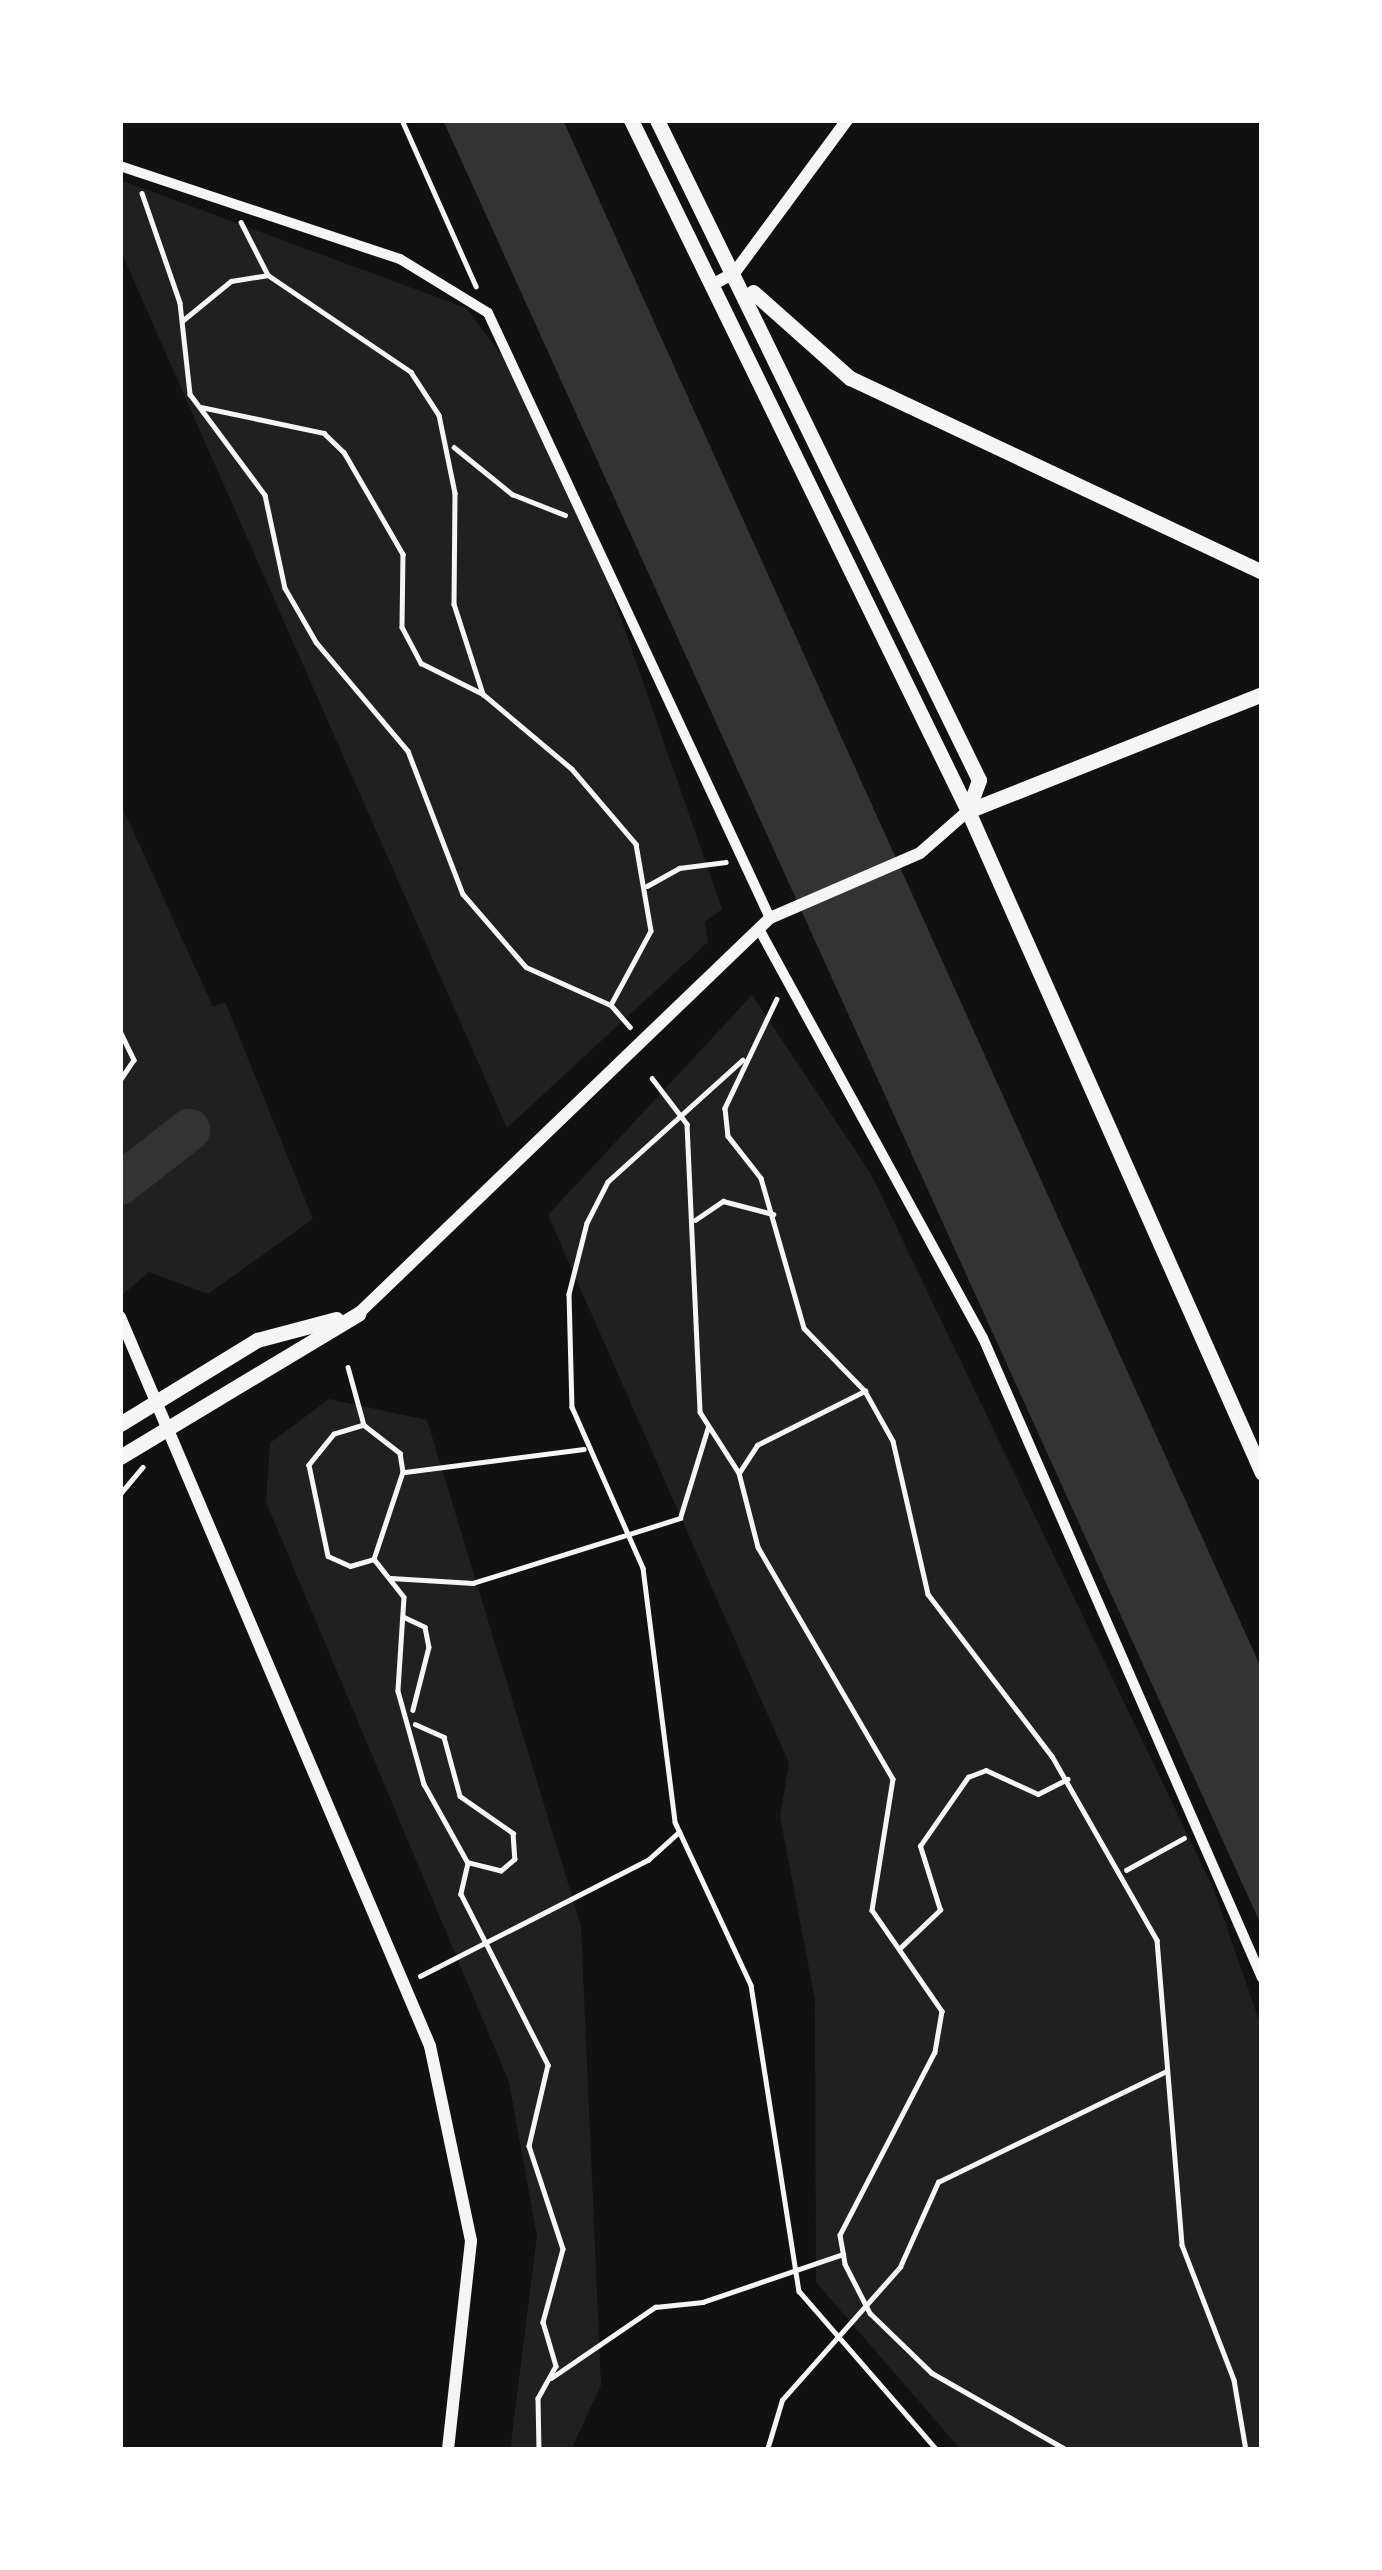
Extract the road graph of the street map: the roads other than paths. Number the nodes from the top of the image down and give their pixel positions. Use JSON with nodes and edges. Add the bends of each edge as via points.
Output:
{"nodes":[{"id":1,"x":631,"y":120,"type":"edge"},
{"id":2,"x":657,"y":120,"type":"edge"},
{"id":3,"x":847,"y":120,"type":"edge"},
{"id":4,"x":120,"y":166,"type":"edge"},
{"id":5,"x":735,"y":272,"type":"junction"},
{"id":6,"x":712,"y":285,"type":"junction"},
{"id":7,"x":1262,"y":572,"type":"edge"},
{"id":8,"x":1262,"y":694,"type":"edge"},
{"id":9,"x":968,"y":811,"type":"junction"},
{"id":10,"x":765,"y":923,"type":"junction"},
{"id":11,"x":358,"y":1314,"type":"junction"},
{"id":12,"x":120,"y":1317,"type":"edge"},
{"id":13,"x":157,"y":1399,"type":"junction"},
{"id":14,"x":167,"y":1422,"type":"junction"},
{"id":15,"x":120,"y":1424,"type":"edge"},
{"id":16,"x":120,"y":1456,"type":"edge"},
{"id":17,"x":1262,"y":1473,"type":"edge"},
{"id":18,"x":1262,"y":1978,"type":"edge"},
{"id":19,"x":448,"y":2450,"type":"edge"}],
"edges":[{"from":1,"to":6,"type":"main road"},
{"from":2,"to":5,"type":"main road"},
{"from":3,"to":5,"type":"street"},
{"from":4,"to":10,"type":"street","via":[[400,259],[488,313],[748,870]]},
{"from":5,"to":6,"type":"street"},
{"from":5,"to":7,"type":"main road","via":[[850,378]]},
{"from":5,"to":9,"type":"main road","via":[[979,780]]},
{"from":6,"to":9,"type":"main road"},
{"from":8,"to":9,"type":"main road"},
{"from":9,"to":10,"type":"street","via":[[920,853]]},
{"from":9,"to":17,"type":"main road"},
{"from":10,"to":11,"type":"street"},
{"from":10,"to":18,"type":"street","via":[[982,1338],[1203,1828]]},
{"from":11,"to":13,"type":"main road","via":[[257,1340]]},
{"from":11,"to":14,"type":"main road"},
{"from":12,"to":13,"type":"street"},
{"from":13,"to":14,"type":"street"},
{"from":13,"to":15,"type":"main road"},
{"from":14,"to":16,"type":"main road"},
{"from":14,"to":19,"type":"street","via":[[430,2046],[471,2241]]}]}
